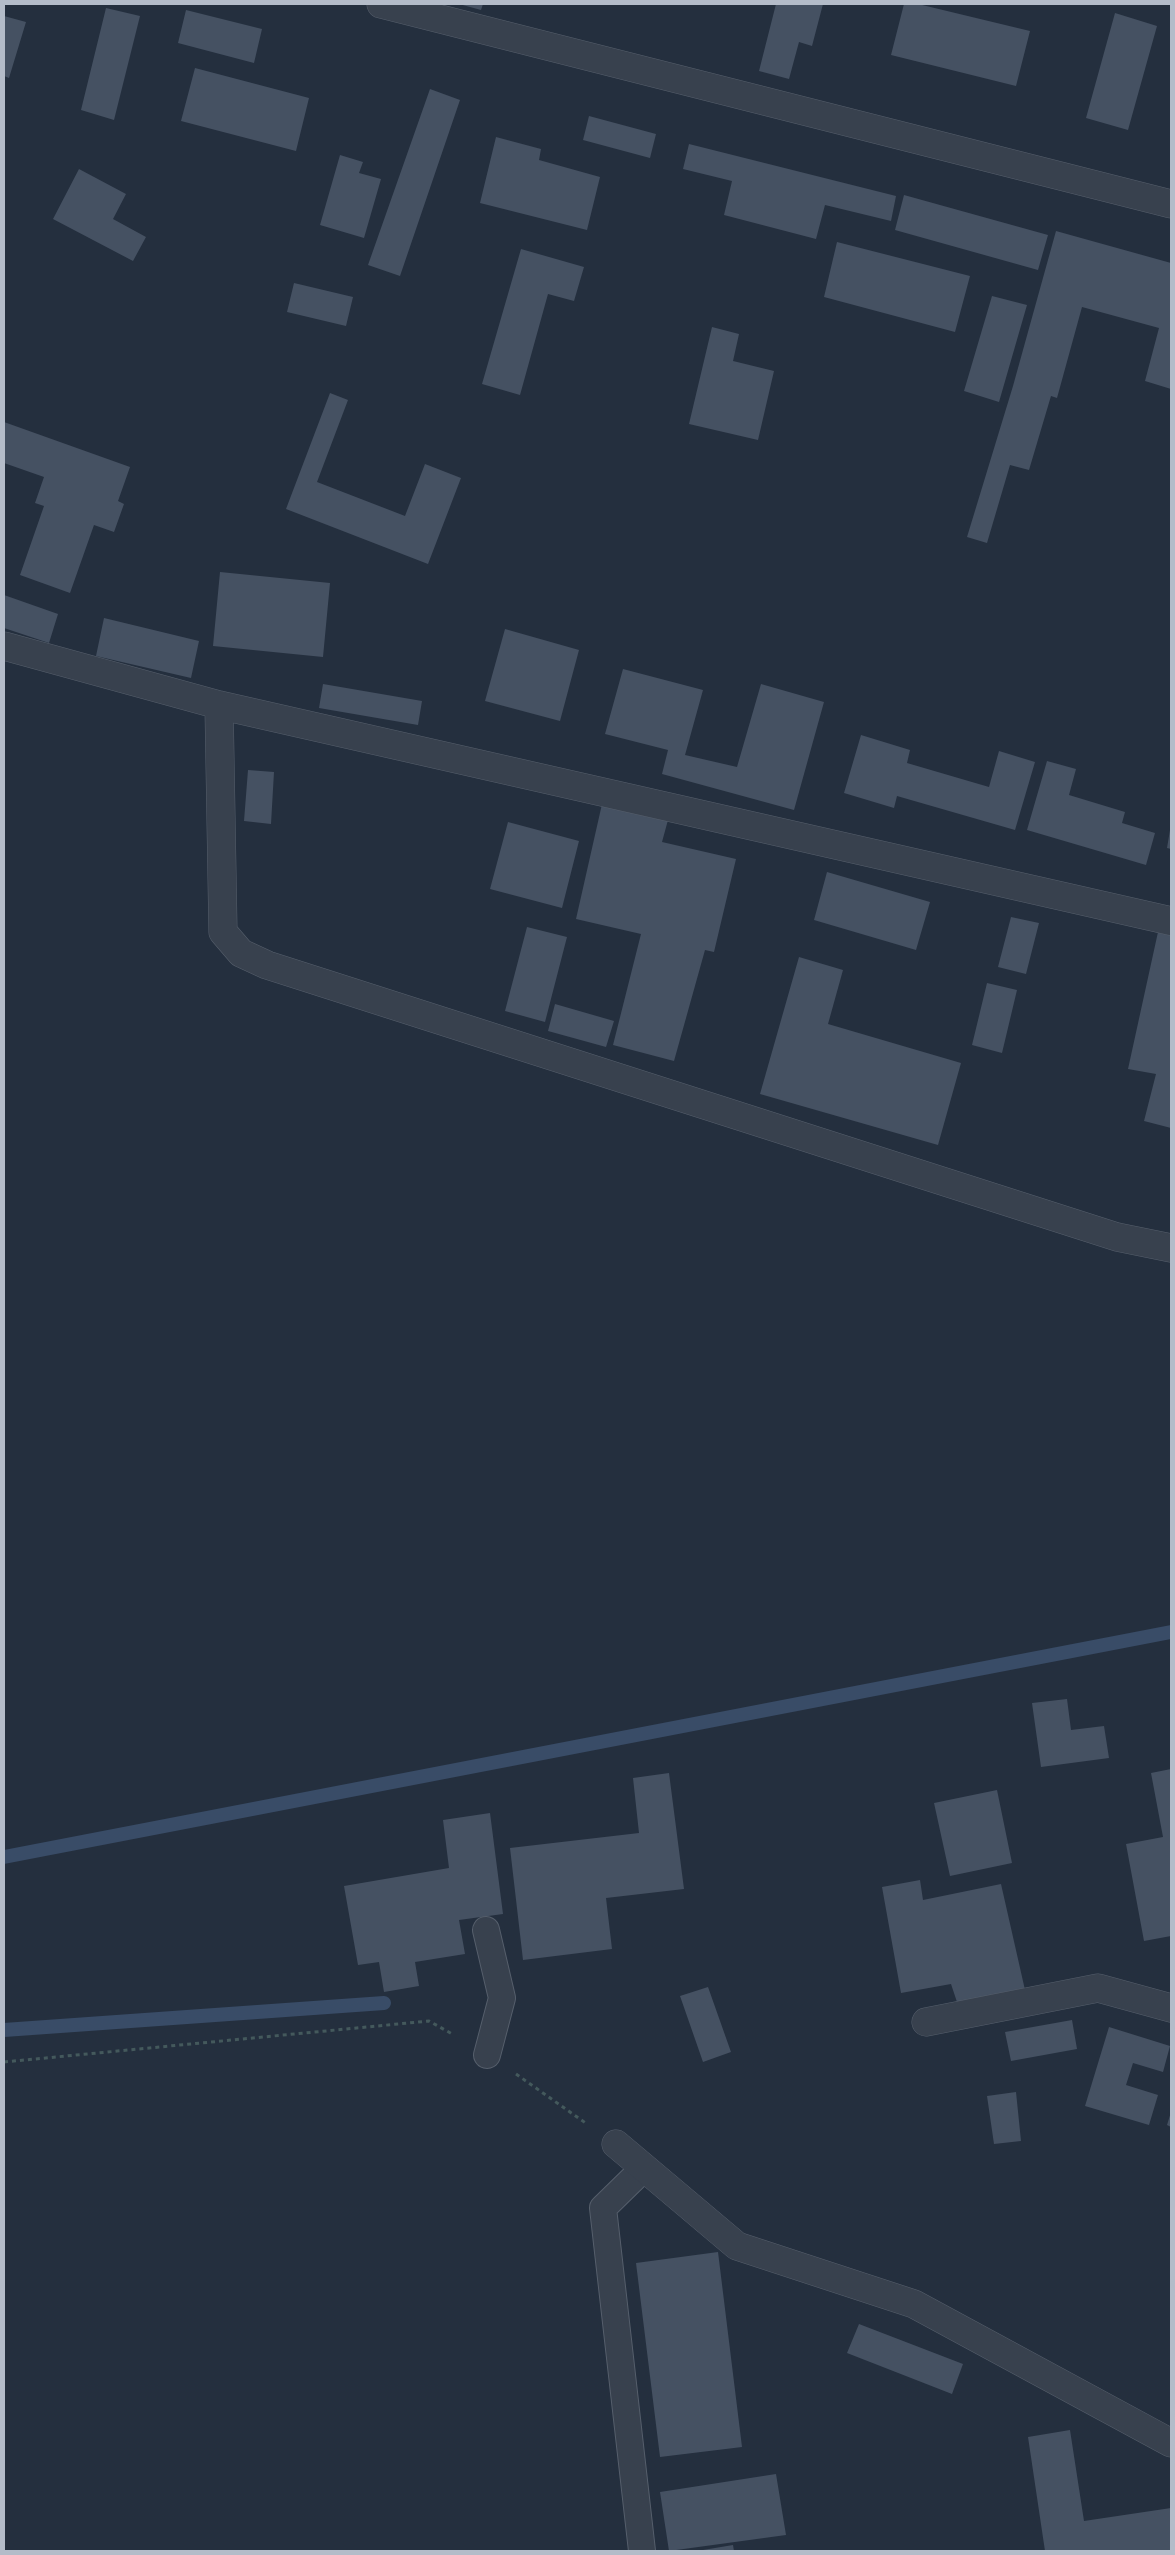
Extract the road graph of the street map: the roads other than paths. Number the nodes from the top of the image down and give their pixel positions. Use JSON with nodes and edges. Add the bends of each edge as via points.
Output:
{"nodes":[{"id":1,"x":380,"y":4,"type":"edge"},
{"id":2,"x":1171,"y":204,"type":"edge"},
{"id":3,"x":4,"y":646,"type":"edge"},
{"id":4,"x":219,"y":705,"type":"junction"},
{"id":5,"x":1171,"y":921,"type":"edge"},
{"id":6,"x":1171,"y":1248,"type":"edge"},
{"id":7,"x":486,"y":1930,"type":"dead end"},
{"id":8,"x":1171,"y":2008,"type":"edge"},
{"id":9,"x":926,"y":2022,"type":"dead end"},
{"id":10,"x":487,"y":2054,"type":"road end"},
{"id":11,"x":616,"y":2144,"type":"road end"},
{"id":12,"x":644,"y":2168,"type":"junction"},
{"id":13,"x":1171,"y":2443,"type":"edge"},
{"id":14,"x":642,"y":2551,"type":"edge"}],
"edges":[{"from":1,"to":2,"type":"street"},
{"from":3,"to":4,"type":"street"},
{"from":4,"to":5,"type":"street"},
{"from":4,"to":6,"type":"street","via":[[222,932],[240,953],[276,968],[1107,1234]]},
{"from":7,"to":10,"type":"lane","via":[[502,1998]]},
{"from":8,"to":9,"type":"street","via":[[1098,1988]]},
{"from":11,"to":12,"type":"street"},
{"from":12,"to":13,"type":"street","via":[[737,2246],[914,2304]]},
{"from":12,"to":14,"type":"lane","via":[[603,2208]]}]}
